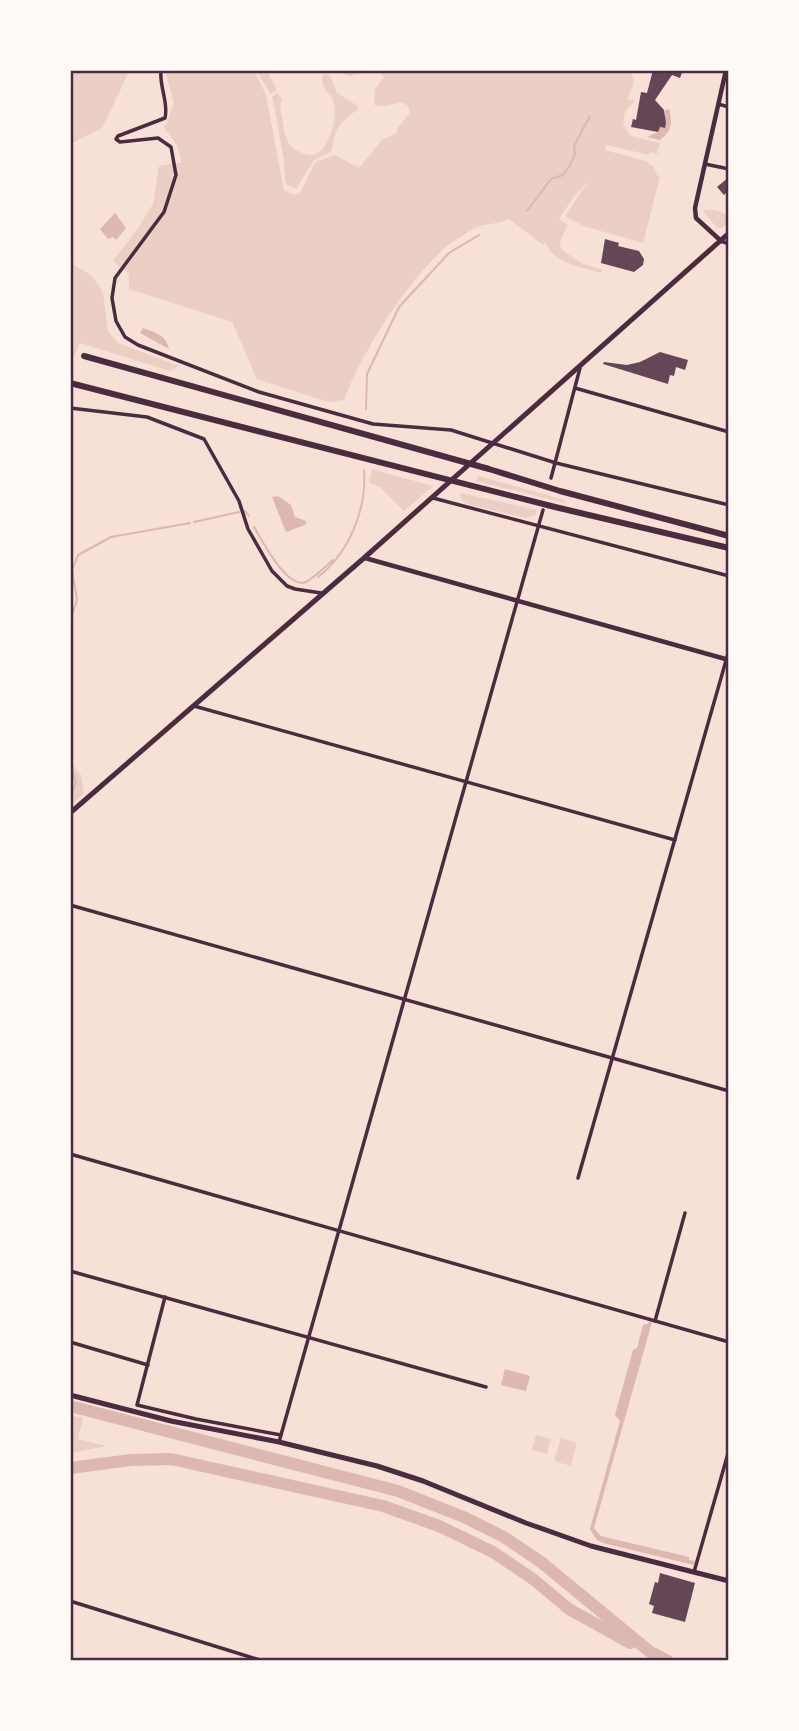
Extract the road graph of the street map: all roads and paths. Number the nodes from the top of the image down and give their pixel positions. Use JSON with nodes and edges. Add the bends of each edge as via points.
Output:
{"nodes":[{"id":1,"x":161,"y":70,"type":"edge"},
{"id":2,"x":726,"y":70,"type":"edge"},
{"id":3,"x":718,"y":104,"type":"junction"},
{"id":4,"x":729,"y":107,"type":"edge"},
{"id":5,"x":705,"y":164,"type":"junction"},
{"id":6,"x":729,"y":169,"type":"edge"},
{"id":7,"x":729,"y":233,"type":"edge"},
{"id":8,"x":720,"y":241,"type":"junction"},
{"id":9,"x":729,"y":244,"type":"edge"},
{"id":10,"x":84,"y":356,"type":"dead end"},
{"id":11,"x":580,"y":366,"type":"junction"},
{"id":12,"x":70,"y":383,"type":"edge"},
{"id":13,"x":575,"y":388,"type":"junction"},
{"id":14,"x":70,"y":408,"type":"edge"},
{"id":15,"x":729,"y":432,"type":"edge"},
{"id":16,"x":492,"y":443,"type":"junction"},
{"id":17,"x":556,"y":463,"type":"junction"},
{"id":18,"x":551,"y":478,"type":"dead end"},
{"id":19,"x":432,"y":498,"type":"junction"},
{"id":20,"x":729,"y":505,"type":"edge"},
{"id":21,"x":543,"y":510,"type":"dead end"},
{"id":22,"x":538,"y":524,"type":"junction"},
{"id":23,"x":729,"y":536,"type":"edge"},
{"id":24,"x":729,"y":548,"type":"edge"},
{"id":25,"x":364,"y":558,"type":"junction"},
{"id":26,"x":729,"y":576,"type":"edge"},
{"id":27,"x":322,"y":594,"type":"junction"},
{"id":28,"x":516,"y":601,"type":"junction"},
{"id":29,"x":729,"y":650,"type":"edge"},
{"id":30,"x":728,"y":660,"type":"edge"},
{"id":31,"x":194,"y":706,"type":"junction"},
{"id":32,"x":466,"y":782,"type":"junction"},
{"id":33,"x":70,"y":813,"type":"edge"},
{"id":34,"x":675,"y":840,"type":"junction"},
{"id":35,"x":70,"y":905,"type":"edge"},
{"id":36,"x":404,"y":999,"type":"junction"},
{"id":37,"x":612,"y":1058,"type":"junction"},
{"id":38,"x":729,"y":1091,"type":"edge"},
{"id":39,"x":70,"y":1154,"type":"edge"},
{"id":40,"x":578,"y":1178,"type":"dead end"},
{"id":41,"x":685,"y":1213,"type":"dead end"},
{"id":42,"x":338,"y":1230,"type":"junction"},
{"id":43,"x":70,"y":1270,"type":"edge"},
{"id":44,"x":165,"y":1297,"type":"junction"},
{"id":45,"x":655,"y":1321,"type":"junction"},
{"id":46,"x":308,"y":1338,"type":"junction"},
{"id":47,"x":70,"y":1342,"type":"edge"},
{"id":48,"x":729,"y":1342,"type":"edge"},
{"id":49,"x":148,"y":1365,"type":"junction"},
{"id":50,"x":486,"y":1387,"type":"dead end"},
{"id":51,"x":70,"y":1395,"type":"edge"},
{"id":52,"x":281,"y":1435,"type":"junction"},
{"id":53,"x":279,"y":1443,"type":"junction"},
{"id":54,"x":729,"y":1450,"type":"edge"},
{"id":55,"x":694,"y":1572,"type":"junction"},
{"id":56,"x":729,"y":1581,"type":"edge"},
{"id":57,"x":70,"y":1601,"type":"edge"},
{"id":58,"x":263,"y":1661,"type":"edge"}],
"edges":[{"from":1,"to":16,"type":"street","via":[[165,118],[116,139],[158,138],[171,146],[177,168],[164,212],[115,278],[112,298],[125,337],[259,392],[373,424],[451,430]]},
{"from":2,"to":3,"type":"street"},
{"from":3,"to":4,"type":"street"},
{"from":3,"to":5,"type":"street"},
{"from":5,"to":6,"type":"street"},
{"from":5,"to":8,"type":"street","via":[[696,218]]},
{"from":7,"to":8,"type":"main road"},
{"from":8,"to":9,"type":"street"},
{"from":8,"to":11,"type":"main road"},
{"from":10,"to":23,"type":"highway"},
{"from":11,"to":13,"type":"street"},
{"from":11,"to":16,"type":"main road"},
{"from":12,"to":24,"type":"highway"},
{"from":13,"to":15,"type":"street"},
{"from":13,"to":17,"type":"street"},
{"from":14,"to":27,"type":"street","via":[[147,417],[204,439],[272,571],[287,586]]},
{"from":16,"to":17,"type":"street"},
{"from":16,"to":19,"type":"main road"},
{"from":17,"to":18,"type":"street"},
{"from":17,"to":20,"type":"street"},
{"from":19,"to":22,"type":"street"},
{"from":19,"to":25,"type":"main road"},
{"from":21,"to":22,"type":"street"},
{"from":22,"to":26,"type":"street"},
{"from":22,"to":28,"type":"street"},
{"from":25,"to":27,"type":"main road"},
{"from":25,"to":28,"type":"street"},
{"from":27,"to":31,"type":"main road"},
{"from":28,"to":30,"type":"street"},
{"from":28,"to":32,"type":"street"},
{"from":29,"to":30,"type":"street"},
{"from":30,"to":34,"type":"street"},
{"from":31,"to":32,"type":"street"},
{"from":31,"to":33,"type":"main road"},
{"from":32,"to":34,"type":"street"},
{"from":32,"to":36,"type":"street"},
{"from":34,"to":37,"type":"street"},
{"from":35,"to":36,"type":"street"},
{"from":36,"to":37,"type":"street"},
{"from":36,"to":42,"type":"street"},
{"from":37,"to":38,"type":"street"},
{"from":37,"to":40,"type":"street"},
{"from":39,"to":42,"type":"street"},
{"from":41,"to":45,"type":"street"},
{"from":42,"to":45,"type":"street"},
{"from":42,"to":46,"type":"street"},
{"from":43,"to":44,"type":"street"},
{"from":44,"to":46,"type":"street"},
{"from":44,"to":49,"type":"street"},
{"from":45,"to":48,"type":"street"},
{"from":46,"to":50,"type":"street"},
{"from":46,"to":52,"type":"street"},
{"from":47,"to":49,"type":"street"},
{"from":49,"to":52,"type":"street","via":[[137,1405]]},
{"from":51,"to":53,"type":"main road"},
{"from":52,"to":53,"type":"street"},
{"from":53,"to":55,"type":"main road","via":[[401,1473],[591,1546]]},
{"from":54,"to":55,"type":"street"},
{"from":55,"to":56,"type":"main road"},
{"from":57,"to":58,"type":"street"}]}
